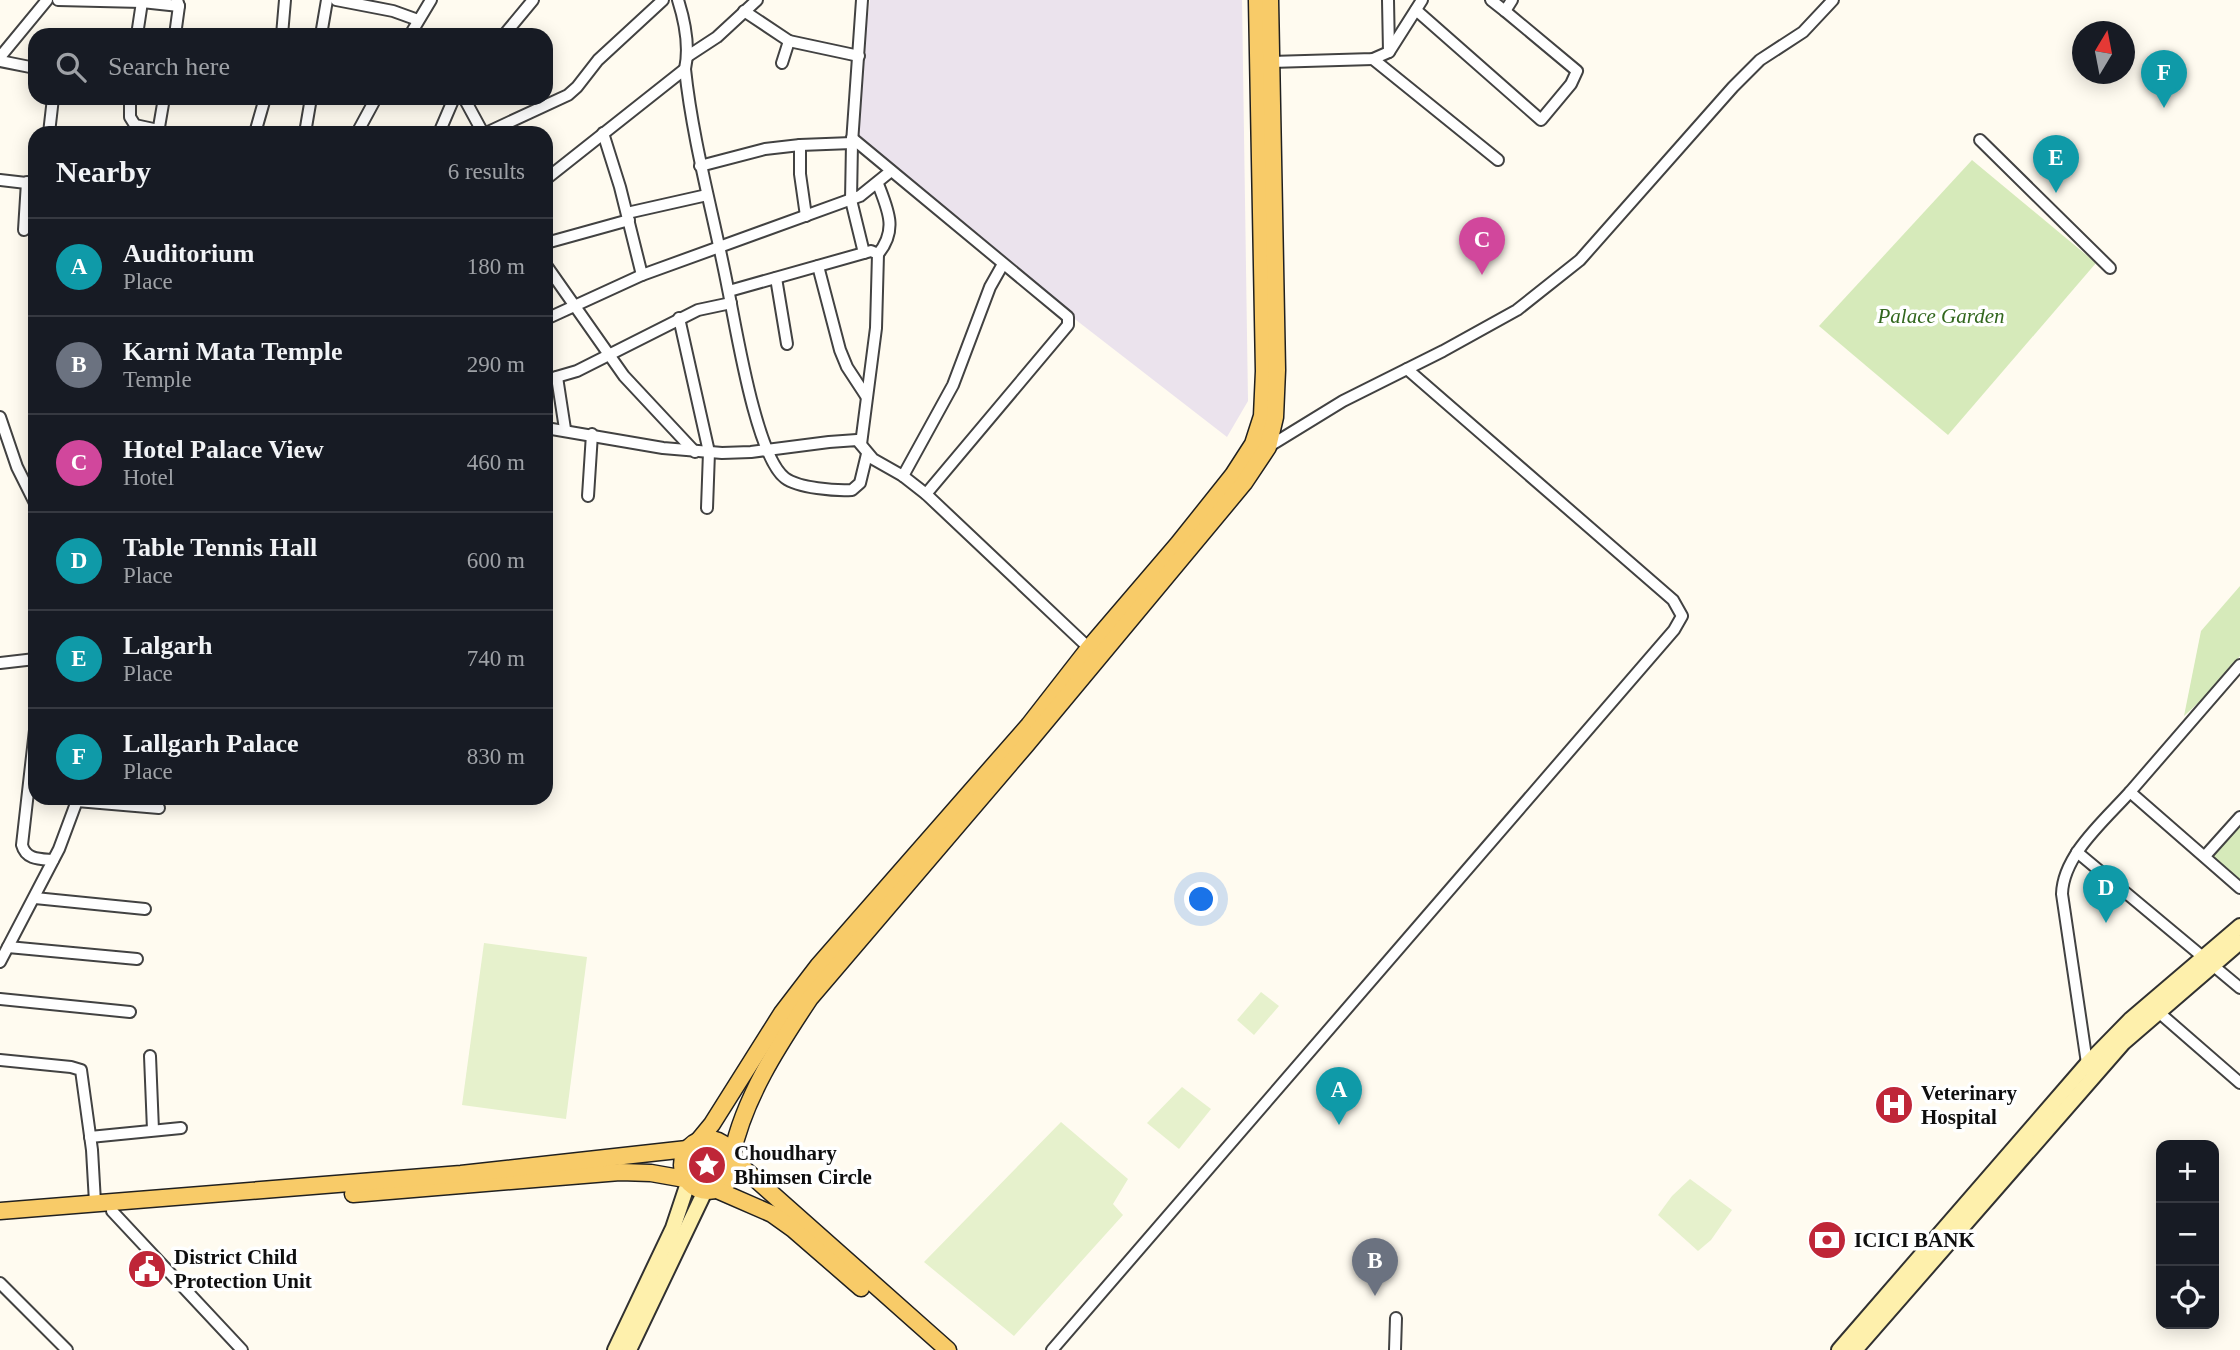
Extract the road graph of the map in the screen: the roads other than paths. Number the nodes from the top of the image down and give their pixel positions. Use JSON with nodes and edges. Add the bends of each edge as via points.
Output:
{"nodes":[{"id":1,"x":47,"y":0,"type":"edge"},
{"id":2,"x":58,"y":0,"type":"edge"},
{"id":3,"x":285,"y":0,"type":"edge"},
{"id":4,"x":327,"y":0,"type":"edge"},
{"id":5,"x":336,"y":0,"type":"edge"},
{"id":6,"x":404,"y":0,"type":"edge"},
{"id":7,"x":431,"y":0,"type":"edge"},
{"id":8,"x":533,"y":0,"type":"edge"},
{"id":9,"x":663,"y":0,"type":"edge"},
{"id":10,"x":678,"y":0,"type":"edge"},
{"id":11,"x":757,"y":0,"type":"edge"},
{"id":12,"x":862,"y":0,"type":"edge"},
{"id":13,"x":1257,"y":0,"type":"edge"},
{"id":14,"x":1270,"y":0,"type":"edge"},
{"id":15,"x":1388,"y":0,"type":"edge"},
{"id":16,"x":1491,"y":0,"type":"edge"},
{"id":17,"x":1512,"y":0,"type":"edge"},
{"id":18,"x":1833,"y":0,"type":"edge"},
{"id":19,"x":142,"y":2,"type":"junction"},
{"id":20,"x":178,"y":3,"type":"edge"},
{"id":21,"x":1419,"y":5,"type":"edge"},
{"id":22,"x":744,"y":11,"type":"junction"},
{"id":23,"x":1505,"y":11,"type":"junction"},
{"id":24,"x":398,"y":13,"type":"junction"},
{"id":25,"x":418,"y":20,"type":"junction"},
{"id":26,"x":138,"y":28,"type":"edge"},
{"id":27,"x":176,"y":28,"type":"edge"},
{"id":28,"x":283,"y":28,"type":"edge"},
{"id":29,"x":322,"y":28,"type":"edge"},
{"id":30,"x":414,"y":28,"type":"edge"},
{"id":31,"x":509,"y":28,"type":"edge"},
{"id":32,"x":789,"y":41,"type":"junction"},
{"id":33,"x":1389,"y":52,"type":"junction"},
{"id":34,"x":688,"y":56,"type":"junction"},
{"id":35,"x":859,"y":56,"type":"junction"},
{"id":36,"x":0,"y":59,"type":"edge"},
{"id":37,"x":1373,"y":59,"type":"junction"},
{"id":38,"x":1271,"y":62,"type":"junction"},
{"id":39,"x":782,"y":63,"type":"dead end"},
{"id":40,"x":28,"y":66,"type":"edge"},
{"id":41,"x":685,"y":69,"type":"junction"},
{"id":42,"x":553,"y":102,"type":"edge"},
{"id":43,"x":52,"y":105,"type":"edge"},
{"id":44,"x":130,"y":105,"type":"edge"},
{"id":45,"x":163,"y":105,"type":"edge"},
{"id":46,"x":263,"y":105,"type":"edge"},
{"id":47,"x":311,"y":105,"type":"edge"},
{"id":48,"x":372,"y":105,"type":"edge"},
{"id":49,"x":451,"y":105,"type":"edge"},
{"id":50,"x":468,"y":105,"type":"edge"},
{"id":51,"x":546,"y":105,"type":"edge"},
{"id":52,"x":50,"y":126,"type":"edge"},
{"id":53,"x":139,"y":126,"type":"edge"},
{"id":54,"x":159,"y":126,"type":"edge"},
{"id":55,"x":257,"y":126,"type":"edge"},
{"id":56,"x":306,"y":126,"type":"edge"},
{"id":57,"x":361,"y":126,"type":"edge"},
{"id":58,"x":442,"y":126,"type":"edge"},
{"id":59,"x":480,"y":126,"type":"edge"},
{"id":60,"x":499,"y":126,"type":"edge"},
{"id":61,"x":603,"y":133,"type":"junction"},
{"id":62,"x":1980,"y":140,"type":"dead end"},
{"id":63,"x":852,"y":141,"type":"junction"},
{"id":64,"x":800,"y":145,"type":"junction"},
{"id":65,"x":1498,"y":160,"type":"dead end"},
{"id":66,"x":700,"y":166,"type":"junction"},
{"id":67,"x":891,"y":171,"type":"junction"},
{"id":68,"x":553,"y":173,"type":"edge"},
{"id":69,"x":0,"y":180,"type":"edge"},
{"id":70,"x":28,"y":183,"type":"edge"},
{"id":71,"x":878,"y":184,"type":"junction"},
{"id":72,"x":707,"y":195,"type":"junction"},
{"id":73,"x":851,"y":200,"type":"junction"},
{"id":74,"x":28,"y":203,"type":"edge"},
{"id":75,"x":628,"y":216,"type":"junction"},
{"id":76,"x":806,"y":216,"type":"junction"},
{"id":77,"x":24,"y":230,"type":"dead end"},
{"id":78,"x":553,"y":241,"type":"edge"},
{"id":79,"x":719,"y":246,"type":"junction"},
{"id":80,"x":864,"y":253,"type":"junction"},
{"id":81,"x":878,"y":254,"type":"junction"},
{"id":82,"x":1003,"y":264,"type":"junction"},
{"id":83,"x":818,"y":266,"type":"junction"},
{"id":84,"x":2110,"y":268,"type":"dead end"},
{"id":85,"x":553,"y":275,"type":"edge"},
{"id":86,"x":642,"y":275,"type":"junction"},
{"id":87,"x":776,"y":278,"type":"junction"},
{"id":88,"x":730,"y":297,"type":"junction"},
{"id":89,"x":575,"y":306,"type":"junction"},
{"id":90,"x":553,"y":316,"type":"edge"},
{"id":91,"x":679,"y":318,"type":"junction"},
{"id":92,"x":787,"y":344,"type":"dead end"},
{"id":93,"x":609,"y":354,"type":"junction"},
{"id":94,"x":1407,"y":369,"type":"junction"},
{"id":95,"x":553,"y":378,"type":"edge"},
{"id":96,"x":553,"y":386,"type":"edge"},
{"id":97,"x":866,"y":396,"type":"junction"},
{"id":98,"x":0,"y":417,"type":"edge"},
{"id":99,"x":553,"y":428,"type":"edge"},
{"id":100,"x":565,"y":429,"type":"junction"},
{"id":101,"x":592,"y":434,"type":"junction"},
{"id":102,"x":4,"y":444,"type":"edge"},
{"id":103,"x":861,"y":444,"type":"junction"},
{"id":104,"x":1268,"y":447,"type":"junction"},
{"id":105,"x":768,"y":451,"type":"junction"},
{"id":106,"x":695,"y":452,"type":"junction"},
{"id":107,"x":709,"y":452,"type":"junction"},
{"id":108,"x":867,"y":454,"type":"junction"},
{"id":109,"x":904,"y":476,"type":"junction"},
{"id":110,"x":28,"y":489,"type":"edge"},
{"id":111,"x":926,"y":494,"type":"junction"},
{"id":112,"x":588,"y":496,"type":"dead end"},
{"id":113,"x":707,"y":508,"type":"dead end"},
{"id":114,"x":1089,"y":648,"type":"junction"},
{"id":115,"x":28,"y":660,"type":"edge"},
{"id":116,"x":0,"y":663,"type":"edge"},
{"id":117,"x":2239,"y":668,"type":"edge"},
{"id":118,"x":28,"y":792,"type":"edge"},
{"id":119,"x":2130,"y":792,"type":"junction"},
{"id":120,"x":75,"y":805,"type":"edge"},
{"id":121,"x":128,"y":805,"type":"edge"},
{"id":122,"x":159,"y":808,"type":"dead end"},
{"id":123,"x":2240,"y":817,"type":"edge"},
{"id":124,"x":2077,"y":852,"type":"junction"},
{"id":125,"x":2205,"y":856,"type":"junction"},
{"id":126,"x":53,"y":860,"type":"junction"},
{"id":127,"x":2240,"y":888,"type":"edge"},
{"id":128,"x":35,"y":898,"type":"junction"},
{"id":129,"x":145,"y":909,"type":"dead end"},
{"id":130,"x":2240,"y":926,"type":"edge"},
{"id":131,"x":2240,"y":942,"type":"edge"},
{"id":132,"x":8,"y":947,"type":"junction"},
{"id":133,"x":137,"y":959,"type":"dead end"},
{"id":134,"x":0,"y":962,"type":"edge"},
{"id":135,"x":2207,"y":962,"type":"junction"},
{"id":136,"x":2240,"y":988,"type":"edge"},
{"id":137,"x":0,"y":999,"type":"edge"},
{"id":138,"x":2153,"y":1008,"type":"junction"},
{"id":139,"x":130,"y":1012,"type":"dead end"},
{"id":140,"x":150,"y":1056,"type":"dead end"},
{"id":141,"x":0,"y":1060,"type":"edge"},
{"id":142,"x":2087,"y":1064,"type":"junction"},
{"id":143,"x":2090,"y":1079,"type":"junction"},
{"id":144,"x":2240,"y":1083,"type":"edge"},
{"id":145,"x":181,"y":1128,"type":"dead end"},
{"id":146,"x":153,"y":1130,"type":"junction"},
{"id":147,"x":90,"y":1137,"type":"junction"},
{"id":148,"x":692,"y":1145,"type":"junction"},
{"id":149,"x":733,"y":1157,"type":"junction"},
{"id":150,"x":687,"y":1181,"type":"junction"},
{"id":151,"x":711,"y":1190,"type":"junction"},
{"id":152,"x":95,"y":1202,"type":"junction"},
{"id":153,"x":0,"y":1211,"type":"edge"},
{"id":154,"x":112,"y":1212,"type":"junction"},
{"id":155,"x":0,"y":1220,"type":"edge"},
{"id":156,"x":0,"y":1283,"type":"edge"},
{"id":157,"x":1396,"y":1318,"type":"dead end"},
{"id":158,"x":66,"y":1350,"type":"edge"},
{"id":159,"x":242,"y":1350,"type":"edge"},
{"id":160,"x":615,"y":1350,"type":"edge"},
{"id":161,"x":629,"y":1350,"type":"edge"},
{"id":162,"x":932,"y":1350,"type":"edge"},
{"id":163,"x":948,"y":1350,"type":"edge"},
{"id":164,"x":1052,"y":1350,"type":"edge"},
{"id":165,"x":1395,"y":1350,"type":"edge"},
{"id":166,"x":1839,"y":1350,"type":"edge"},
{"id":167,"x":1855,"y":1350,"type":"edge"}],
"edges":[{"from":1,"to":36,"type":"street"},
{"from":2,"to":19,"type":"street"},
{"from":3,"to":28,"type":"street"},
{"from":4,"to":29,"type":"street"},
{"from":5,"to":24,"type":"street"},
{"from":6,"to":24,"type":"street"},
{"from":7,"to":25,"type":"street"},
{"from":8,"to":31,"type":"street"},
{"from":9,"to":42,"type":"street","via":[[598,60],[577,87]]},
{"from":10,"to":34,"type":"street"},
{"from":11,"to":22,"type":"street"},
{"from":12,"to":35,"type":"street"},
{"from":13,"to":114,"type":"main road","via":[[1262,416],[1253,444],[1233,475]]},
{"from":14,"to":38,"type":"main road"},
{"from":15,"to":33,"type":"street"},
{"from":16,"to":23,"type":"street"},
{"from":17,"to":23,"type":"street"},
{"from":18,"to":94,"type":"street","via":[[1803,32],[1760,60],[1733,87],[1580,260],[1517,310]]},
{"from":19,"to":20,"type":"street"},
{"from":19,"to":26,"type":"street"},
{"from":20,"to":27,"type":"street"},
{"from":21,"to":23,"type":"street","via":[[1541,120],[1577,71]]},
{"from":21,"to":33,"type":"street"},
{"from":22,"to":32,"type":"street"},
{"from":22,"to":34,"type":"street"},
{"from":24,"to":25,"type":"street"},
{"from":25,"to":30,"type":"street"},
{"from":32,"to":35,"type":"street"},
{"from":32,"to":39,"type":"street"},
{"from":33,"to":37,"type":"street"},
{"from":34,"to":41,"type":"street"},
{"from":35,"to":63,"type":"street"},
{"from":36,"to":40,"type":"street"},
{"from":37,"to":38,"type":"street"},
{"from":37,"to":65,"type":"street"},
{"from":38,"to":104,"type":"main road","via":[[1278,370]]},
{"from":41,"to":61,"type":"street"},
{"from":41,"to":66,"type":"street"},
{"from":43,"to":52,"type":"street"},
{"from":44,"to":53,"type":"street","via":[[130,117]]},
{"from":45,"to":54,"type":"street"},
{"from":46,"to":55,"type":"street"},
{"from":47,"to":56,"type":"street"},
{"from":48,"to":57,"type":"street"},
{"from":49,"to":58,"type":"street"},
{"from":50,"to":59,"type":"street"},
{"from":51,"to":60,"type":"street"},
{"from":61,"to":68,"type":"street"},
{"from":61,"to":75,"type":"street"},
{"from":62,"to":84,"type":"street"},
{"from":63,"to":64,"type":"street"},
{"from":63,"to":67,"type":"street"},
{"from":63,"to":73,"type":"street"},
{"from":64,"to":66,"type":"street"},
{"from":64,"to":76,"type":"street"},
{"from":66,"to":72,"type":"street"},
{"from":67,"to":71,"type":"street"},
{"from":67,"to":82,"type":"street"},
{"from":69,"to":70,"type":"street"},
{"from":71,"to":73,"type":"street"},
{"from":71,"to":81,"type":"street","via":[[891,222]]},
{"from":72,"to":75,"type":"street"},
{"from":72,"to":79,"type":"street"},
{"from":73,"to":76,"type":"street"},
{"from":73,"to":80,"type":"street"},
{"from":74,"to":77,"type":"street"},
{"from":75,"to":78,"type":"street"},
{"from":75,"to":86,"type":"street"},
{"from":76,"to":79,"type":"street"},
{"from":79,"to":86,"type":"street"},
{"from":79,"to":88,"type":"street"},
{"from":80,"to":81,"type":"street"},
{"from":80,"to":83,"type":"street"},
{"from":81,"to":97,"type":"street","via":[[876,328]]},
{"from":82,"to":109,"type":"street","via":[[953,386]]},
{"from":82,"to":111,"type":"street","via":[[1065,313],[1068,325]]},
{"from":83,"to":87,"type":"street"},
{"from":83,"to":97,"type":"street","via":[[840,350]]},
{"from":85,"to":89,"type":"street"},
{"from":86,"to":89,"type":"street"},
{"from":87,"to":88,"type":"street"},
{"from":87,"to":92,"type":"street"},
{"from":88,"to":91,"type":"street"},
{"from":88,"to":105,"type":"street","via":[[739,350]]},
{"from":89,"to":90,"type":"street"},
{"from":89,"to":93,"type":"street"},
{"from":91,"to":93,"type":"street"},
{"from":91,"to":107,"type":"street"},
{"from":93,"to":95,"type":"street"},
{"from":93,"to":106,"type":"street"},
{"from":94,"to":104,"type":"street"},
{"from":94,"to":164,"type":"street","via":[[1673,600],[1682,615],[1674,630]]},
{"from":96,"to":100,"type":"street"},
{"from":97,"to":103,"type":"street"},
{"from":98,"to":102,"type":"street"},
{"from":99,"to":100,"type":"street"},
{"from":100,"to":101,"type":"street"},
{"from":101,"to":106,"type":"street"},
{"from":101,"to":112,"type":"street"},
{"from":102,"to":110,"type":"street"},
{"from":103,"to":105,"type":"street","via":[[852,439]]},
{"from":103,"to":108,"type":"street"},
{"from":104,"to":149,"type":"main road","via":[[1244,483],[1026,746],[810,998],[784,1036],[749,1105]]},
{"from":105,"to":107,"type":"street"},
{"from":105,"to":108,"type":"street","via":[[784,477],[844,491],[860,483]]},
{"from":106,"to":107,"type":"street"},
{"from":107,"to":113,"type":"street"},
{"from":108,"to":109,"type":"street"},
{"from":109,"to":111,"type":"street"},
{"from":111,"to":114,"type":"street"},
{"from":114,"to":148,"type":"main road","via":[[1029,725],[818,966],[782,1013],[719,1114]]},
{"from":115,"to":116,"type":"street"},
{"from":117,"to":119,"type":"street"},
{"from":118,"to":126,"type":"street","via":[[24,853]]},
{"from":119,"to":124,"type":"street"},
{"from":119,"to":125,"type":"street"},
{"from":120,"to":126,"type":"street"},
{"from":121,"to":122,"type":"street"},
{"from":123,"to":125,"type":"street"},
{"from":124,"to":135,"type":"street"},
{"from":124,"to":142,"type":"street","via":[[2062,883],[2062,894]]},
{"from":125,"to":127,"type":"street"},
{"from":126,"to":128,"type":"street"},
{"from":128,"to":129,"type":"street"},
{"from":128,"to":132,"type":"street"},
{"from":130,"to":135,"type":"street"},
{"from":131,"to":135,"type":"street"},
{"from":132,"to":133,"type":"street"},
{"from":132,"to":134,"type":"street"},
{"from":135,"to":136,"type":"street"},
{"from":135,"to":138,"type":"street"},
{"from":137,"to":139,"type":"street"},
{"from":138,"to":142,"type":"street"},
{"from":138,"to":143,"type":"street"},
{"from":138,"to":144,"type":"street"},
{"from":140,"to":146,"type":"street"},
{"from":141,"to":147,"type":"street","via":[[81,1070]]},
{"from":142,"to":143,"type":"street"},
{"from":142,"to":166,"type":"street"},
{"from":143,"to":167,"type":"street"},
{"from":145,"to":146,"type":"street"},
{"from":146,"to":147,"type":"street"},
{"from":147,"to":152,"type":"street"},
{"from":148,"to":149,"type":"main road","via":[[714,1140]]},
{"from":148,"to":150,"type":"main road","via":[[682,1160]]},
{"from":148,"to":152,"type":"main road","via":[[461,1174]]},
{"from":149,"to":151,"type":"main road","via":[[730,1179]]},
{"from":149,"to":163,"type":"main road"},
{"from":150,"to":151,"type":"main road"},
{"from":150,"to":154,"type":"main road","via":[[620,1172]]},
{"from":150,"to":160,"type":"street","via":[[673,1228]]},
{"from":151,"to":161,"type":"street"},
{"from":151,"to":162,"type":"main road","via":[[772,1214],[793,1229]]},
{"from":152,"to":153,"type":"main road"},
{"from":154,"to":155,"type":"main road"},
{"from":154,"to":159,"type":"street"},
{"from":156,"to":158,"type":"street"},
{"from":157,"to":165,"type":"street"}]}
